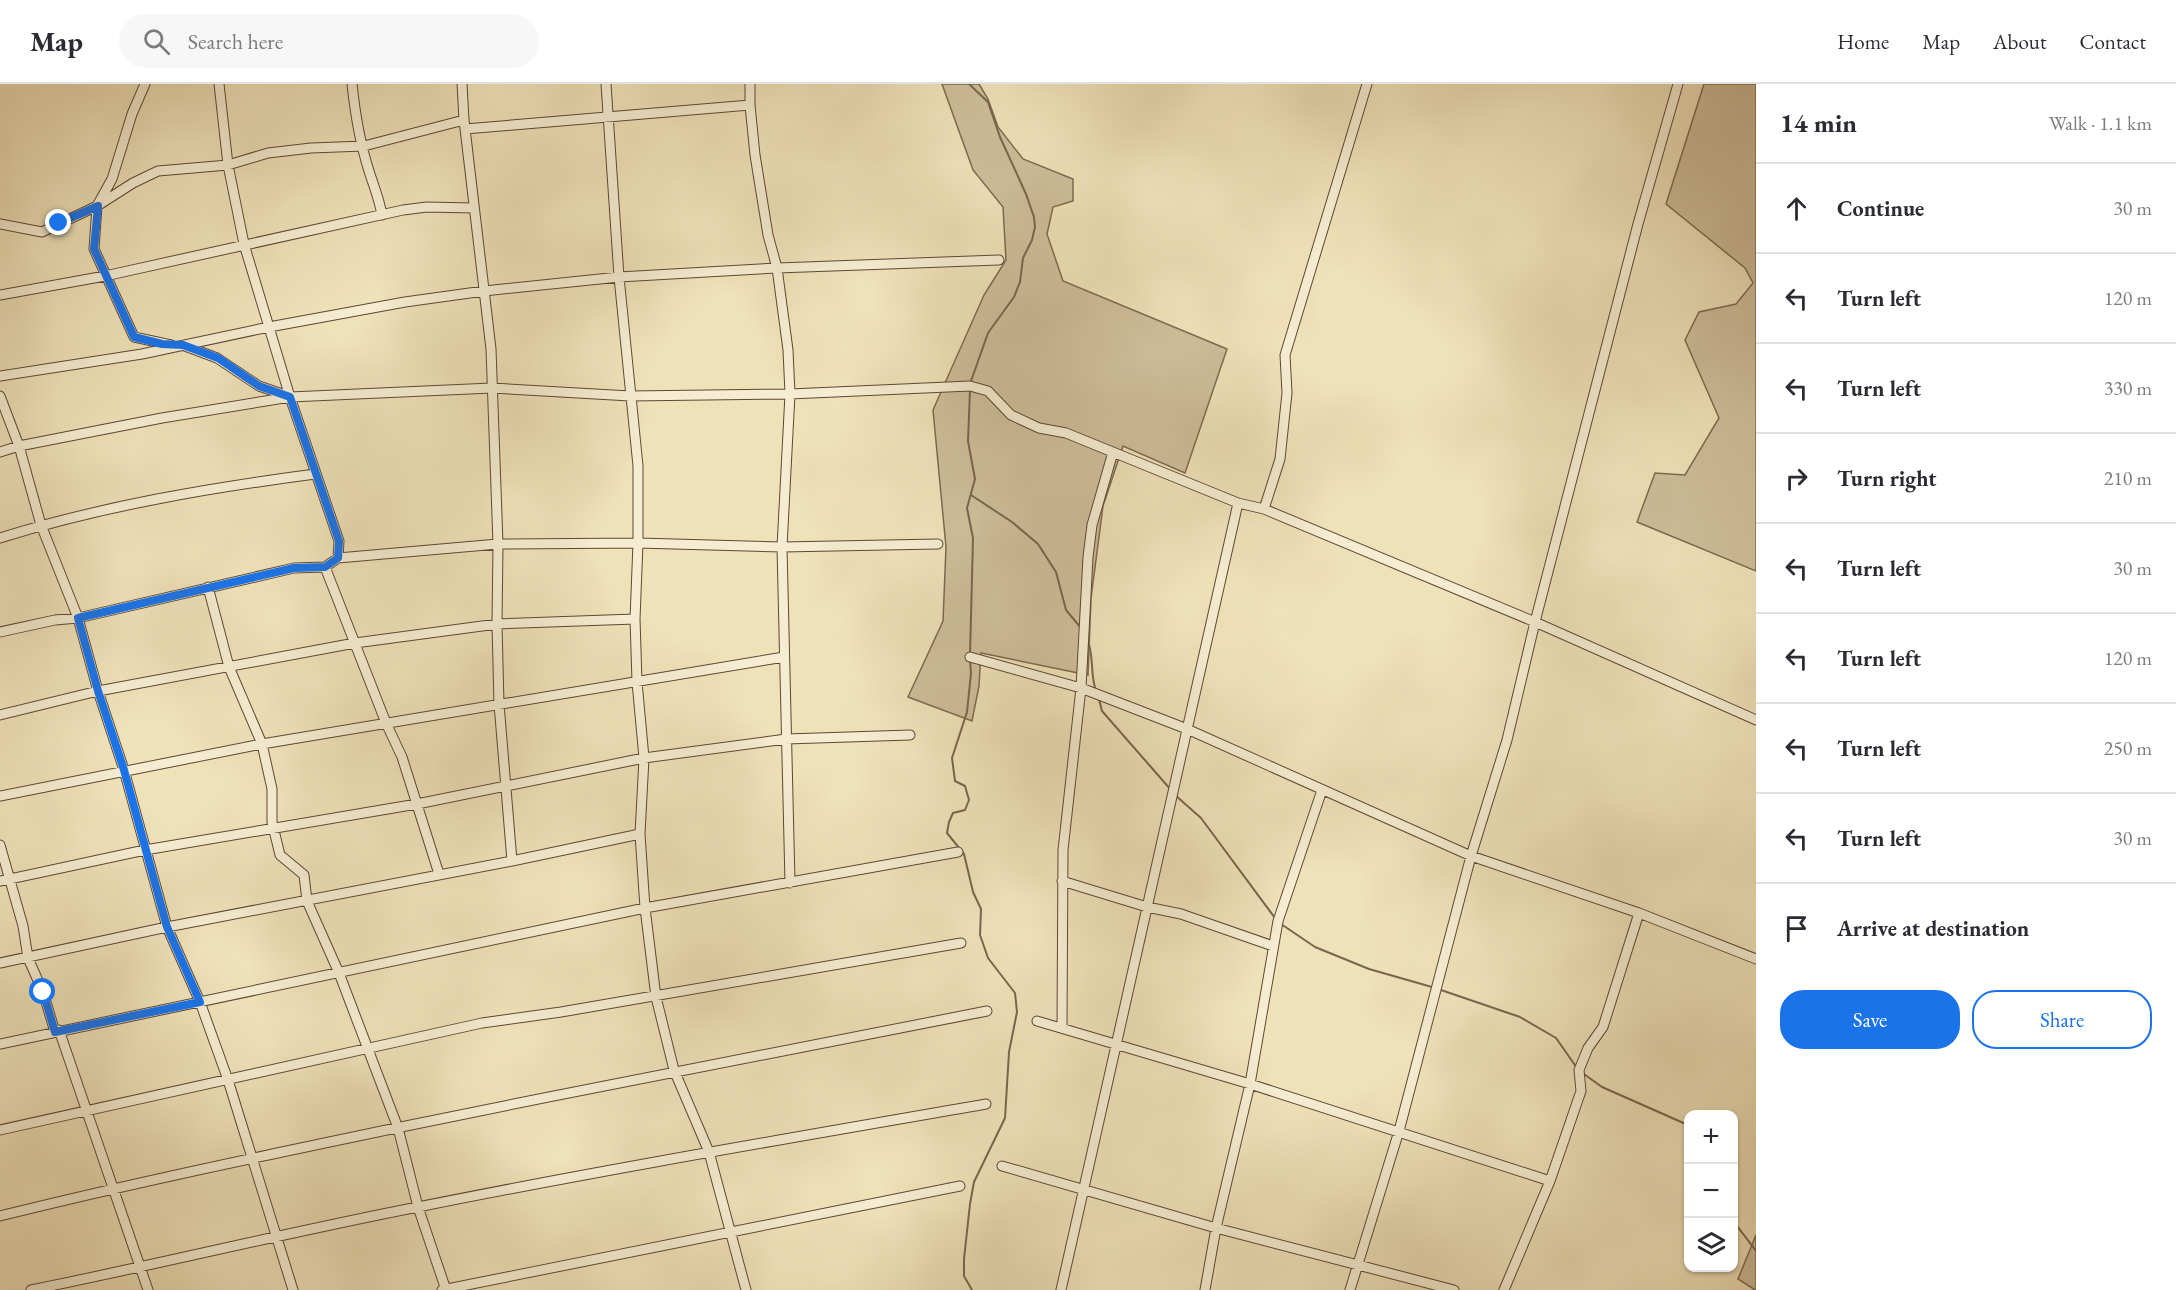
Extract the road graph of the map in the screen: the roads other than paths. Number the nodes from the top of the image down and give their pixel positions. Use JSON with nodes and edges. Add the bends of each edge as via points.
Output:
{"nodes":[{"id":1,"x":145,"y":84,"type":"edge"},
{"id":2,"x":219,"y":84,"type":"edge"},
{"id":3,"x":352,"y":84,"type":"edge"},
{"id":4,"x":462,"y":84,"type":"edge"},
{"id":5,"x":606,"y":84,"type":"edge"},
{"id":6,"x":750,"y":84,"type":"edge"},
{"id":7,"x":1367,"y":84,"type":"edge"},
{"id":8,"x":1678,"y":84,"type":"edge"},
{"id":9,"x":750,"y":105,"type":"junction"},
{"id":10,"x":608,"y":117,"type":"junction"},
{"id":11,"x":464,"y":124,"type":"junction"},
{"id":12,"x":364,"y":146,"type":"junction"},
{"id":13,"x":228,"y":165,"type":"junction"},
{"id":14,"x":98,"y":206,"type":"junction"},
{"id":15,"x":474,"y":208,"type":"junction"},
{"id":16,"x":382,"y":215,"type":"junction"},
{"id":17,"x":0,"y":224,"type":"edge"},
{"id":18,"x":244,"y":244,"type":"junction"},
{"id":19,"x":999,"y":260,"type":"dead end"},
{"id":20,"x":777,"y":268,"type":"junction"},
{"id":21,"x":105,"y":276,"type":"junction"},
{"id":22,"x":619,"y":277,"type":"junction"},
{"id":23,"x":484,"y":291,"type":"junction"},
{"id":24,"x":0,"y":295,"type":"edge"},
{"id":25,"x":269,"y":327,"type":"junction"},
{"id":26,"x":183,"y":345,"type":"junction"},
{"id":27,"x":0,"y":376,"type":"edge"},
{"id":28,"x":492,"y":388,"type":"junction"},
{"id":29,"x":789,"y":394,"type":"junction"},
{"id":30,"x":0,"y":396,"type":"edge"},
{"id":31,"x":630,"y":396,"type":"junction"},
{"id":32,"x":290,"y":397,"type":"junction"},
{"id":33,"x":19,"y":446,"type":"junction"},
{"id":34,"x":0,"y":452,"type":"edge"},
{"id":35,"x":1113,"y":452,"type":"junction"},
{"id":36,"x":315,"y":474,"type":"junction"},
{"id":37,"x":1238,"y":503,"type":"junction"},
{"id":38,"x":1263,"y":509,"type":"junction"},
{"id":39,"x":41,"y":525,"type":"junction"},
{"id":40,"x":0,"y":538,"type":"edge"},
{"id":41,"x":638,"y":543,"type":"junction"},
{"id":42,"x":498,"y":544,"type":"junction"},
{"id":43,"x":938,"y":544,"type":"dead end"},
{"id":44,"x":782,"y":547,"type":"junction"},
{"id":45,"x":338,"y":558,"type":"junction"},
{"id":46,"x":325,"y":567,"type":"junction"},
{"id":47,"x":208,"y":587,"type":"junction"},
{"id":48,"x":78,"y":618,"type":"junction"},
{"id":49,"x":635,"y":619,"type":"junction"},
{"id":50,"x":1535,"y":622,"type":"junction"},
{"id":51,"x":497,"y":624,"type":"junction"},
{"id":52,"x":0,"y":632,"type":"edge"},
{"id":53,"x":355,"y":643,"type":"junction"},
{"id":54,"x":784,"y":657,"type":"junction"},
{"id":55,"x":970,"y":657,"type":"dead end"},
{"id":56,"x":230,"y":667,"type":"junction"},
{"id":57,"x":637,"y":682,"type":"junction"},
{"id":58,"x":1081,"y":688,"type":"junction"},
{"id":59,"x":98,"y":691,"type":"junction"},
{"id":60,"x":499,"y":704,"type":"junction"},
{"id":61,"x":0,"y":715,"type":"edge"},
{"id":62,"x":1756,"y":720,"type":"edge"},
{"id":63,"x":386,"y":723,"type":"junction"},
{"id":64,"x":1187,"y":729,"type":"junction"},
{"id":65,"x":910,"y":735,"type":"dead end"},
{"id":66,"x":786,"y":739,"type":"junction"},
{"id":67,"x":262,"y":744,"type":"junction"},
{"id":68,"x":644,"y":758,"type":"junction"},
{"id":69,"x":124,"y":770,"type":"junction"},
{"id":70,"x":506,"y":785,"type":"junction"},
{"id":71,"x":1322,"y":790,"type":"junction"},
{"id":72,"x":0,"y":796,"type":"edge"},
{"id":73,"x":417,"y":804,"type":"junction"},
{"id":74,"x":273,"y":828,"type":"junction"},
{"id":75,"x":640,"y":834,"type":"junction"},
{"id":76,"x":0,"y":845,"type":"edge"},
{"id":77,"x":145,"y":850,"type":"junction"},
{"id":78,"x":958,"y":852,"type":"dead end"},
{"id":79,"x":1471,"y":856,"type":"junction"},
{"id":80,"x":512,"y":861,"type":"junction"},
{"id":81,"x":439,"y":874,"type":"junction"},
{"id":82,"x":10,"y":879,"type":"junction"},
{"id":83,"x":0,"y":881,"type":"edge"},
{"id":84,"x":1062,"y":881,"type":"junction"},
{"id":85,"x":790,"y":883,"type":"junction"},
{"id":86,"x":307,"y":901,"type":"junction"},
{"id":87,"x":1147,"y":907,"type":"junction"},
{"id":88,"x":645,"y":908,"type":"junction"},
{"id":89,"x":1639,"y":913,"type":"junction"},
{"id":90,"x":167,"y":927,"type":"junction"},
{"id":91,"x":961,"y":943,"type":"dead end"},
{"id":92,"x":1273,"y":946,"type":"junction"},
{"id":93,"x":28,"y":958,"type":"junction"},
{"id":94,"x":1756,"y":959,"type":"edge"},
{"id":95,"x":0,"y":963,"type":"edge"},
{"id":96,"x":339,"y":973,"type":"junction"},
{"id":97,"x":656,"y":997,"type":"junction"},
{"id":98,"x":200,"y":1002,"type":"junction"},
{"id":99,"x":987,"y":1011,"type":"dead end"},
{"id":100,"x":1037,"y":1021,"type":"dead end"},
{"id":101,"x":1062,"y":1028,"type":"junction"},
{"id":102,"x":57,"y":1031,"type":"junction"},
{"id":103,"x":0,"y":1044,"type":"edge"},
{"id":104,"x":1116,"y":1044,"type":"junction"},
{"id":105,"x":367,"y":1049,"type":"junction"},
{"id":106,"x":674,"y":1070,"type":"junction"},
{"id":107,"x":228,"y":1080,"type":"junction"},
{"id":108,"x":1250,"y":1084,"type":"junction"},
{"id":109,"x":986,"y":1104,"type":"dead end"},
{"id":110,"x":88,"y":1110,"type":"junction"},
{"id":111,"x":398,"y":1128,"type":"junction"},
{"id":112,"x":0,"y":1130,"type":"edge"},
{"id":113,"x":1399,"y":1131,"type":"junction"},
{"id":114,"x":708,"y":1152,"type":"junction"},
{"id":115,"x":253,"y":1158,"type":"junction"},
{"id":116,"x":1002,"y":1166,"type":"dead end"},
{"id":117,"x":1550,"y":1181,"type":"junction"},
{"id":118,"x":960,"y":1186,"type":"dead end"},
{"id":119,"x":114,"y":1187,"type":"junction"},
{"id":120,"x":1083,"y":1191,"type":"junction"},
{"id":121,"x":418,"y":1207,"type":"junction"},
{"id":122,"x":0,"y":1216,"type":"edge"},
{"id":123,"x":1216,"y":1228,"type":"junction"},
{"id":124,"x":729,"y":1231,"type":"junction"},
{"id":125,"x":275,"y":1236,"type":"junction"},
{"id":126,"x":1358,"y":1265,"type":"junction"},
{"id":127,"x":141,"y":1268,"type":"junction"},
{"id":128,"x":31,"y":1290,"type":"edge"},
{"id":129,"x":148,"y":1290,"type":"edge"},
{"id":130,"x":293,"y":1290,"type":"edge"},
{"id":131,"x":445,"y":1290,"type":"edge"},
{"id":132,"x":746,"y":1290,"type":"edge"},
{"id":133,"x":1061,"y":1290,"type":"edge"},
{"id":134,"x":1205,"y":1290,"type":"edge"},
{"id":135,"x":1350,"y":1290,"type":"edge"},
{"id":136,"x":1454,"y":1290,"type":"edge"},
{"id":137,"x":1504,"y":1290,"type":"edge"}],
"edges":[{"from":1,"to":14,"type":"street","via":[[112,179]]},
{"from":2,"to":13,"type":"street"},
{"from":3,"to":12,"type":"street"},
{"from":4,"to":11,"type":"street"},
{"from":5,"to":10,"type":"street"},
{"from":6,"to":9,"type":"street"},
{"from":7,"to":38,"type":"street","via":[[1284,355],[1287,393],[1280,459]]},
{"from":8,"to":50,"type":"street"},
{"from":9,"to":10,"type":"street"},
{"from":9,"to":20,"type":"street","via":[[763,207]]},
{"from":10,"to":11,"type":"street"},
{"from":10,"to":22,"type":"street"},
{"from":11,"to":12,"type":"street"},
{"from":11,"to":15,"type":"street"},
{"from":12,"to":13,"type":"street","via":[[268,153]]},
{"from":12,"to":16,"type":"street"},
{"from":13,"to":14,"type":"street","via":[[158,171]]},
{"from":13,"to":18,"type":"street"},
{"from":14,"to":17,"type":"street","via":[[42,232]]},
{"from":14,"to":21,"type":"street","via":[[94,249]]},
{"from":15,"to":16,"type":"street","via":[[426,207]]},
{"from":15,"to":23,"type":"street"},
{"from":16,"to":18,"type":"street"},
{"from":18,"to":21,"type":"street"},
{"from":18,"to":25,"type":"street"},
{"from":19,"to":20,"type":"street"},
{"from":20,"to":22,"type":"street"},
{"from":20,"to":29,"type":"street","via":[[788,350]]},
{"from":21,"to":24,"type":"street"},
{"from":21,"to":26,"type":"street","via":[[134,337]]},
{"from":22,"to":23,"type":"street"},
{"from":22,"to":31,"type":"street"},
{"from":23,"to":25,"type":"street"},
{"from":23,"to":28,"type":"street"},
{"from":25,"to":26,"type":"street"},
{"from":25,"to":32,"type":"street"},
{"from":26,"to":27,"type":"street"},
{"from":26,"to":32,"type":"street","via":[[218,358],[259,386]]},
{"from":28,"to":31,"type":"street"},
{"from":28,"to":32,"type":"street"},
{"from":28,"to":42,"type":"street"},
{"from":29,"to":31,"type":"street"},
{"from":29,"to":35,"type":"street","via":[[970,386],[988,391],[1011,415],[1039,428],[1066,433]]},
{"from":29,"to":44,"type":"street"},
{"from":30,"to":33,"type":"street"},
{"from":31,"to":41,"type":"street","via":[[638,466]]},
{"from":32,"to":33,"type":"street"},
{"from":32,"to":36,"type":"street"},
{"from":33,"to":34,"type":"street"},
{"from":33,"to":39,"type":"street"},
{"from":35,"to":37,"type":"street"},
{"from":35,"to":58,"type":"street","via":[[1092,525]]},
{"from":36,"to":39,"type":"street","via":[[179,494]]},
{"from":36,"to":45,"type":"street","via":[[339,541]]},
{"from":37,"to":38,"type":"street"},
{"from":37,"to":64,"type":"street"},
{"from":38,"to":50,"type":"street"},
{"from":39,"to":40,"type":"street"},
{"from":39,"to":48,"type":"street"},
{"from":41,"to":42,"type":"street"},
{"from":41,"to":44,"type":"street"},
{"from":41,"to":49,"type":"street"},
{"from":42,"to":45,"type":"street"},
{"from":42,"to":51,"type":"street"},
{"from":43,"to":44,"type":"street"},
{"from":44,"to":54,"type":"street"},
{"from":45,"to":46,"type":"street"},
{"from":46,"to":47,"type":"street","via":[[294,568]]},
{"from":46,"to":53,"type":"street"},
{"from":47,"to":48,"type":"street"},
{"from":47,"to":56,"type":"street"},
{"from":48,"to":52,"type":"street"},
{"from":48,"to":59,"type":"street"},
{"from":49,"to":51,"type":"street"},
{"from":49,"to":57,"type":"street"},
{"from":50,"to":62,"type":"street"},
{"from":50,"to":79,"type":"street","via":[[1507,740]]},
{"from":51,"to":53,"type":"street"},
{"from":51,"to":60,"type":"street"},
{"from":53,"to":56,"type":"street"},
{"from":53,"to":63,"type":"street"},
{"from":54,"to":57,"type":"street"},
{"from":54,"to":66,"type":"street"},
{"from":55,"to":58,"type":"street"},
{"from":56,"to":59,"type":"street"},
{"from":56,"to":67,"type":"street"},
{"from":57,"to":60,"type":"street"},
{"from":57,"to":68,"type":"street"},
{"from":58,"to":64,"type":"street"},
{"from":58,"to":84,"type":"street"},
{"from":59,"to":61,"type":"street"},
{"from":59,"to":69,"type":"street"},
{"from":60,"to":63,"type":"street"},
{"from":60,"to":70,"type":"street"},
{"from":63,"to":67,"type":"street"},
{"from":63,"to":73,"type":"street"},
{"from":64,"to":71,"type":"street"},
{"from":64,"to":87,"type":"street"},
{"from":65,"to":66,"type":"street"},
{"from":66,"to":68,"type":"street"},
{"from":66,"to":85,"type":"street"},
{"from":67,"to":69,"type":"street"},
{"from":67,"to":74,"type":"street","via":[[272,789]]},
{"from":68,"to":70,"type":"street"},
{"from":68,"to":75,"type":"street"},
{"from":69,"to":72,"type":"street"},
{"from":69,"to":77,"type":"street"},
{"from":70,"to":73,"type":"street"},
{"from":70,"to":80,"type":"street"},
{"from":71,"to":79,"type":"street"},
{"from":71,"to":92,"type":"street"},
{"from":73,"to":74,"type":"street"},
{"from":73,"to":81,"type":"street"},
{"from":74,"to":77,"type":"street"},
{"from":74,"to":86,"type":"street","via":[[280,855],[304,875]]},
{"from":75,"to":80,"type":"street"},
{"from":75,"to":88,"type":"street"},
{"from":76,"to":82,"type":"street"},
{"from":77,"to":82,"type":"street"},
{"from":77,"to":90,"type":"street"},
{"from":78,"to":85,"type":"street"},
{"from":79,"to":89,"type":"street"},
{"from":79,"to":113,"type":"street"},
{"from":80,"to":81,"type":"street"},
{"from":81,"to":86,"type":"street"},
{"from":82,"to":83,"type":"street"},
{"from":82,"to":93,"type":"street"},
{"from":84,"to":87,"type":"street"},
{"from":84,"to":101,"type":"street"},
{"from":85,"to":88,"type":"street"},
{"from":86,"to":90,"type":"street"},
{"from":86,"to":96,"type":"street"},
{"from":87,"to":92,"type":"street","via":[[1181,914]]},
{"from":87,"to":104,"type":"street"},
{"from":88,"to":96,"type":"street"},
{"from":88,"to":97,"type":"street"},
{"from":89,"to":94,"type":"street"},
{"from":89,"to":117,"type":"street","via":[[1603,1027],[1579,1070],[1581,1091]]},
{"from":90,"to":93,"type":"street"},
{"from":90,"to":98,"type":"street"},
{"from":91,"to":97,"type":"street"},
{"from":92,"to":108,"type":"street"},
{"from":93,"to":95,"type":"street"},
{"from":93,"to":102,"type":"street"},
{"from":96,"to":98,"type":"street"},
{"from":96,"to":105,"type":"street"},
{"from":97,"to":105,"type":"street","via":[[482,1023]]},
{"from":97,"to":106,"type":"street"},
{"from":98,"to":102,"type":"street"},
{"from":98,"to":107,"type":"street"},
{"from":99,"to":106,"type":"street"},
{"from":100,"to":101,"type":"street"},
{"from":101,"to":104,"type":"street"},
{"from":102,"to":103,"type":"street"},
{"from":102,"to":110,"type":"street"},
{"from":104,"to":108,"type":"street"},
{"from":104,"to":120,"type":"street"},
{"from":105,"to":107,"type":"street"},
{"from":105,"to":111,"type":"street"},
{"from":106,"to":111,"type":"street"},
{"from":106,"to":114,"type":"street"},
{"from":107,"to":110,"type":"street"},
{"from":107,"to":115,"type":"street"},
{"from":108,"to":113,"type":"street"},
{"from":108,"to":123,"type":"street"},
{"from":109,"to":114,"type":"street"},
{"from":110,"to":112,"type":"street"},
{"from":110,"to":119,"type":"street"},
{"from":111,"to":115,"type":"street"},
{"from":111,"to":121,"type":"street"},
{"from":113,"to":117,"type":"street"},
{"from":113,"to":126,"type":"street"},
{"from":114,"to":121,"type":"street"},
{"from":114,"to":124,"type":"street"},
{"from":115,"to":119,"type":"street"},
{"from":115,"to":125,"type":"street"},
{"from":116,"to":120,"type":"street"},
{"from":117,"to":137,"type":"street"},
{"from":118,"to":124,"type":"street"},
{"from":119,"to":122,"type":"street"},
{"from":119,"to":127,"type":"street"},
{"from":120,"to":123,"type":"street"},
{"from":120,"to":133,"type":"street"},
{"from":121,"to":125,"type":"street"},
{"from":121,"to":131,"type":"street"},
{"from":123,"to":126,"type":"street"},
{"from":123,"to":134,"type":"street"},
{"from":124,"to":131,"type":"street"},
{"from":124,"to":132,"type":"street"},
{"from":125,"to":127,"type":"street"},
{"from":125,"to":130,"type":"street"},
{"from":126,"to":135,"type":"street"},
{"from":126,"to":136,"type":"street"},
{"from":127,"to":128,"type":"street"},
{"from":127,"to":129,"type":"street"}]}
